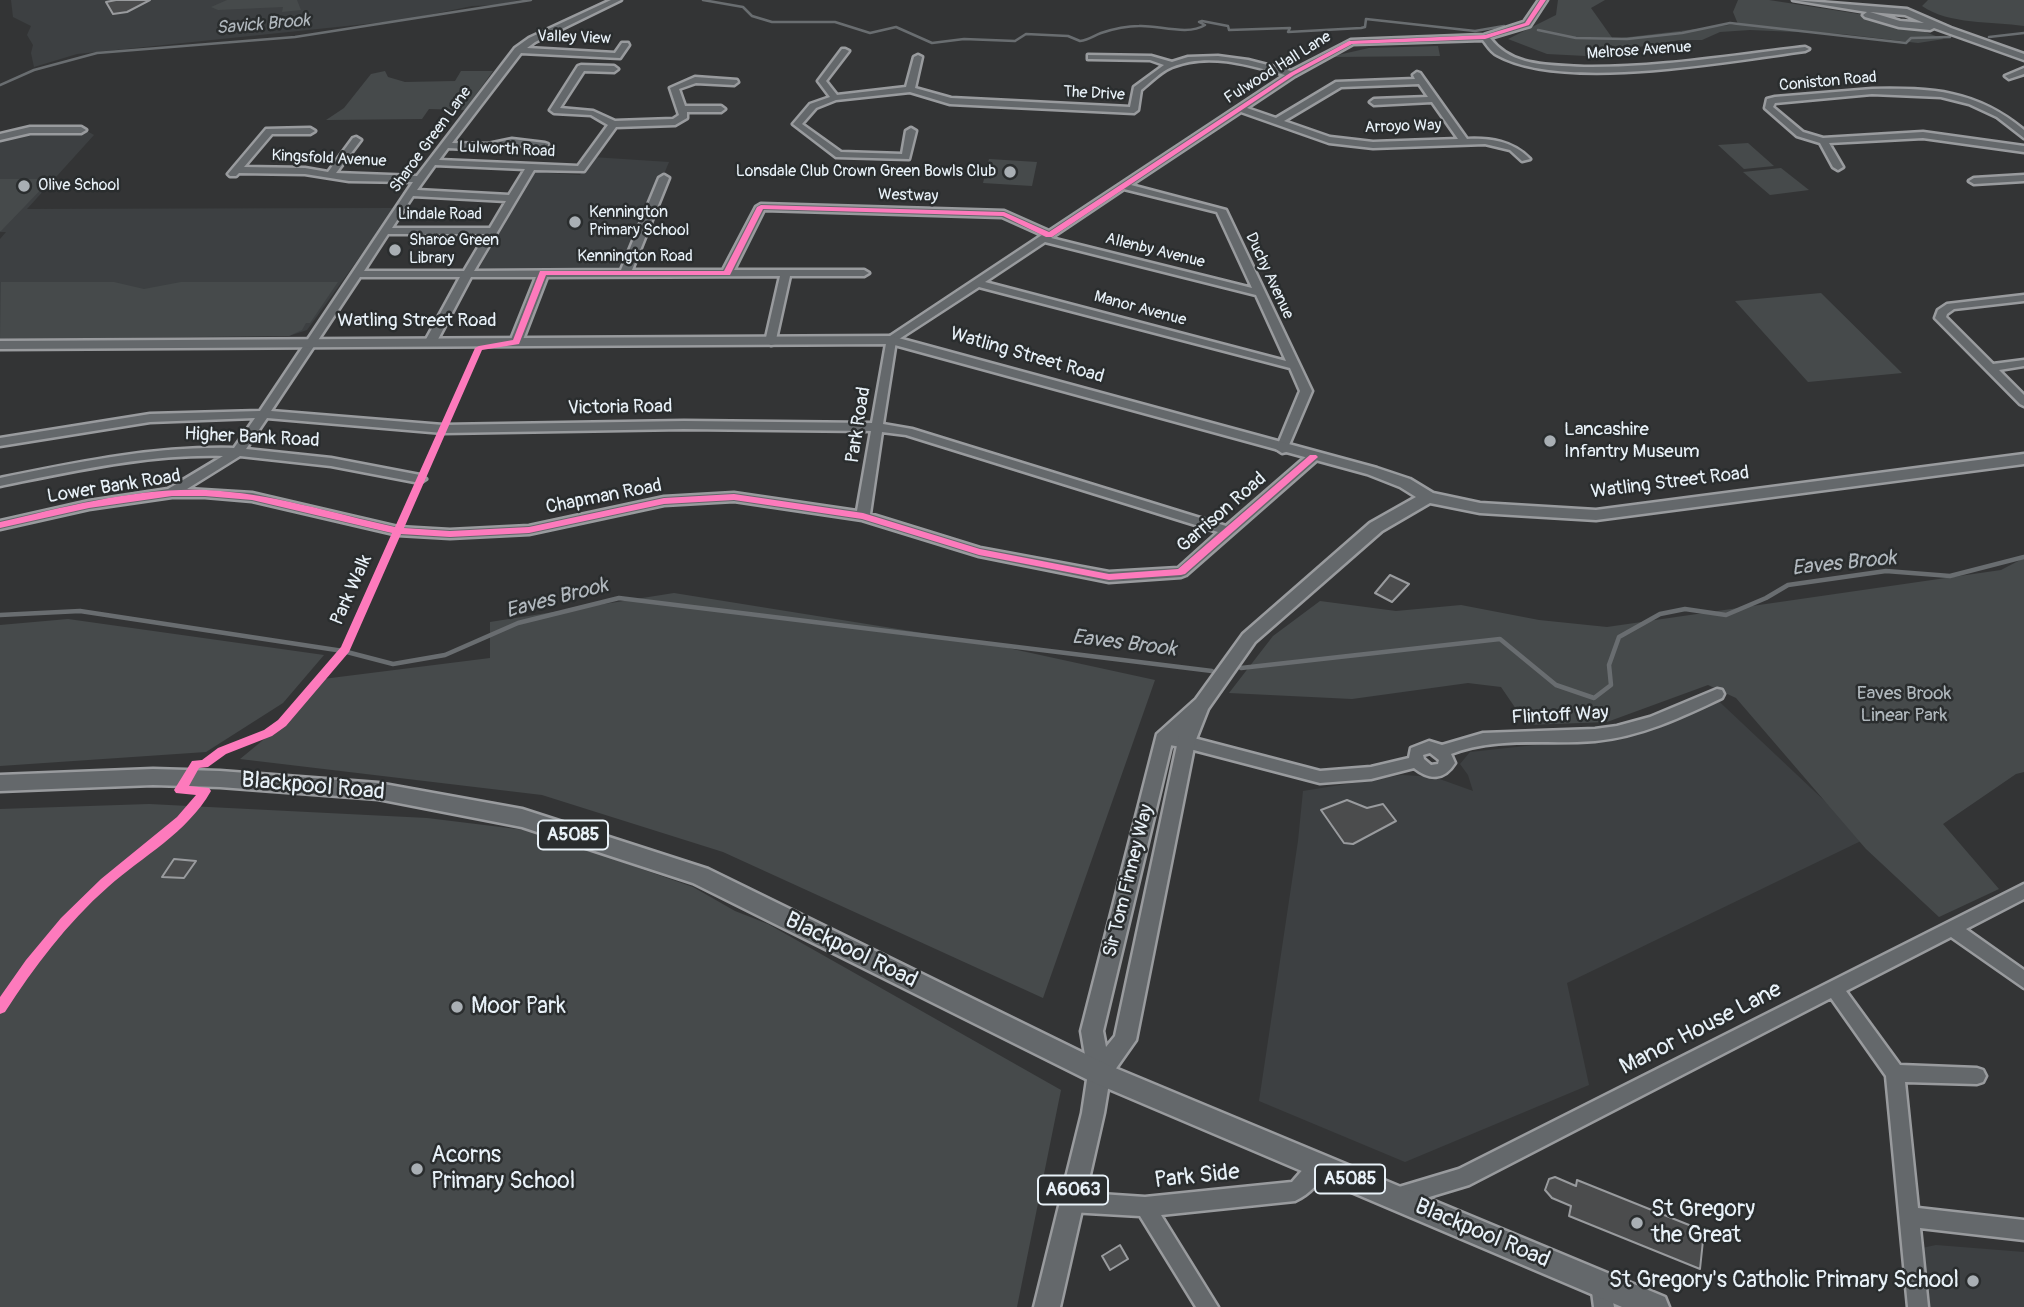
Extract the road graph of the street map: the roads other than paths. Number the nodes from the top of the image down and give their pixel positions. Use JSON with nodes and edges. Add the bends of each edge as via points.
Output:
{"nodes":[{"id":1,"x":617,"y":0,"type":"edge"},
{"id":2,"x":1543,"y":0,"type":"edge"},
{"id":3,"x":1798,"y":0,"type":"edge"},
{"id":4,"x":1887,"y":13,"type":"junction"},
{"id":5,"x":1916,"y":19,"type":"junction"},
{"id":6,"x":1485,"y":37,"type":"junction"},
{"id":7,"x":625,"y":44,"type":"dead end"},
{"id":8,"x":1805,"y":49,"type":"dead end"},
{"id":9,"x":518,"y":50,"type":"junction"},
{"id":10,"x":845,"y":51,"type":"dead end"},
{"id":11,"x":918,"y":57,"type":"dead end"},
{"id":12,"x":1091,"y":57,"type":"dead end"},
{"id":13,"x":2024,"y":57,"type":"edge"},
{"id":14,"x":1171,"y":64,"type":"junction"},
{"id":15,"x":614,"y":69,"type":"dead end"},
{"id":16,"x":2024,"y":71,"type":"edge"},
{"id":17,"x":1292,"y":74,"type":"junction"},
{"id":18,"x":2009,"y":76,"type":"dead end"},
{"id":19,"x":734,"y":82,"type":"dead end"},
{"id":20,"x":910,"y":89,"type":"junction"},
{"id":21,"x":835,"y":99,"type":"junction"},
{"id":22,"x":1434,"y":99,"type":"junction"},
{"id":23,"x":1374,"y":102,"type":"dead end"},
{"id":24,"x":681,"y":109,"type":"junction"},
{"id":25,"x":721,"y":109,"type":"dead end"},
{"id":26,"x":1241,"y":109,"type":"junction"},
{"id":27,"x":1278,"y":122,"type":"junction"},
{"id":28,"x":613,"y":124,"type":"junction"},
{"id":29,"x":81,"y":130,"type":"dead end"},
{"id":30,"x":310,"y":131,"type":"dead end"},
{"id":31,"x":911,"y":131,"type":"dead end"},
{"id":32,"x":2024,"y":135,"type":"edge"},
{"id":33,"x":0,"y":137,"type":"edge"},
{"id":34,"x":356,"y":140,"type":"dead end"},
{"id":35,"x":1463,"y":140,"type":"junction"},
{"id":36,"x":1823,"y":141,"type":"junction"},
{"id":37,"x":445,"y":145,"type":"junction"},
{"id":38,"x":545,"y":146,"type":"dead end"},
{"id":39,"x":2024,"y":149,"type":"edge"},
{"id":40,"x":1525,"y":159,"type":"dead end"},
{"id":41,"x":433,"y":162,"type":"junction"},
{"id":42,"x":531,"y":167,"type":"junction"},
{"id":43,"x":1837,"y":167,"type":"dead end"},
{"id":44,"x":330,"y":175,"type":"junction"},
{"id":45,"x":664,"y":178,"type":"dead end"},
{"id":46,"x":2024,"y":178,"type":"edge"},
{"id":47,"x":420,"y":179,"type":"junction"},
{"id":48,"x":1974,"y":181,"type":"dead end"},
{"id":49,"x":1122,"y":187,"type":"junction"},
{"id":50,"x":411,"y":193,"type":"junction"},
{"id":51,"x":512,"y":198,"type":"junction"},
{"id":52,"x":386,"y":231,"type":"junction"},
{"id":53,"x":493,"y":231,"type":"junction"},
{"id":54,"x":1046,"y":237,"type":"junction"},
{"id":55,"x":543,"y":272,"type":"junction"},
{"id":56,"x":626,"y":272,"type":"junction"},
{"id":57,"x":786,"y":272,"type":"junction"},
{"id":58,"x":727,"y":273,"type":"junction"},
{"id":59,"x":864,"y":273,"type":"dead end"},
{"id":60,"x":357,"y":274,"type":"junction"},
{"id":61,"x":467,"y":274,"type":"junction"},
{"id":62,"x":977,"y":283,"type":"junction"},
{"id":63,"x":1260,"y":293,"type":"junction"},
{"id":64,"x":2024,"y":298,"type":"edge"},
{"id":65,"x":891,"y":340,"type":"junction"},
{"id":66,"x":516,"y":342,"type":"junction"},
{"id":67,"x":771,"y":342,"type":"junction"},
{"id":68,"x":309,"y":343,"type":"junction"},
{"id":69,"x":430,"y":343,"type":"junction"},
{"id":70,"x":0,"y":345,"type":"edge"},
{"id":71,"x":2024,"y":363,"type":"edge"},
{"id":72,"x":1294,"y":366,"type":"junction"},
{"id":73,"x":1990,"y":368,"type":"junction"},
{"id":74,"x":2024,"y":402,"type":"edge"},
{"id":75,"x":265,"y":414,"type":"junction"},
{"id":76,"x":877,"y":428,"type":"junction"},
{"id":77,"x":0,"y":442,"type":"edge"},
{"id":78,"x":1282,"y":449,"type":"junction"},
{"id":79,"x":238,"y":452,"type":"junction"},
{"id":80,"x":1313,"y":457,"type":"junction"},
{"id":81,"x":2024,"y":459,"type":"edge"},
{"id":82,"x":420,"y":479,"type":"dead end"},
{"id":83,"x":0,"y":482,"type":"edge"},
{"id":84,"x":172,"y":493,"type":"junction"},
{"id":85,"x":1428,"y":497,"type":"junction"},
{"id":86,"x":863,"y":516,"type":"junction"},
{"id":87,"x":0,"y":525,"type":"edge"},
{"id":88,"x":398,"y":531,"type":"joint"},
{"id":89,"x":1228,"y":531,"type":"junction"},
{"id":90,"x":979,"y":552,"type":"joint"},
{"id":91,"x":1717,"y":694,"type":"dead end"},
{"id":92,"x":1202,"y":704,"type":"junction"},
{"id":93,"x":1164,"y":739,"type":"junction"},
{"id":94,"x":1186,"y":742,"type":"junction"},
{"id":95,"x":0,"y":783,"type":"edge"},
{"id":96,"x":2024,"y":891,"type":"edge"},
{"id":97,"x":1952,"y":928,"type":"junction"},
{"id":98,"x":2024,"y":980,"type":"edge"},
{"id":99,"x":1834,"y":988,"type":"junction"},
{"id":100,"x":1099,"y":1073,"type":"junction"},
{"id":101,"x":1895,"y":1073,"type":"junction"},
{"id":102,"x":1977,"y":1076,"type":"dead end"},
{"id":103,"x":1319,"y":1166,"type":"junction"},
{"id":104,"x":1395,"y":1198,"type":"junction"},
{"id":105,"x":1070,"y":1202,"type":"junction"},
{"id":106,"x":1145,"y":1207,"type":"junction"},
{"id":107,"x":1909,"y":1217,"type":"junction"},
{"id":108,"x":2024,"y":1230,"type":"edge"},
{"id":109,"x":1602,"y":1296,"type":"edge"},
{"id":110,"x":1047,"y":1307,"type":"edge"},
{"id":111,"x":1209,"y":1307,"type":"edge"},
{"id":112,"x":1655,"y":1307,"type":"edge"},
{"id":113,"x":1918,"y":1307,"type":"edge"}],
"edges":[{"from":1,"to":9,"type":"street","name":"Sharoe Green Lane"},
{"from":2,"to":6,"type":"street","name":"Fulwood Hall Lane","via":[[1527,24]]},
{"from":3,"to":4,"type":"main road"},
{"from":4,"to":5,"type":"main road"},
{"from":4,"to":5,"type":"main road","via":[[1912,2]]},
{"from":5,"to":13,"type":"main road"},
{"from":6,"to":8,"type":"street","name":"Melrose Avenue","via":[[1498,53],[1530,66],[1560,70],[1615,69]]},
{"from":6,"to":17,"type":"street","name":"Fulwood Hall Lane","via":[[1352,42]]},
{"from":7,"to":9,"type":"street","name":"Valley View","via":[[617,56]]},
{"from":9,"to":37,"type":"street","name":"Sharoe Green Lane"},
{"from":10,"to":21,"type":"street","via":[[821,81]]},
{"from":11,"to":20,"type":"street"},
{"from":12,"to":14,"type":"street","via":[[1152,58]]},
{"from":14,"to":17,"type":"street","name":"The Drive","via":[[1215,57]]},
{"from":14,"to":20,"type":"street","name":"The Drive","via":[[1137,89],[1133,110],[950,101]]},
{"from":15,"to":28,"type":"street","via":[[581,68],[554,110],[593,113]]},
{"from":16,"to":18,"type":"street"},
{"from":17,"to":26,"type":"street","name":"Fulwood Hall Lane"},
{"from":19,"to":24,"type":"street","via":[[695,80],[674,88]]},
{"from":20,"to":21,"type":"street","name":"The Drive"},
{"from":21,"to":31,"type":"street","via":[[813,106],[797,124],[839,155],[906,157]]},
{"from":22,"to":23,"type":"street"},
{"from":22,"to":27,"type":"street","via":[[1419,77],[1339,84]]},
{"from":22,"to":35,"type":"street"},
{"from":24,"to":25,"type":"street"},
{"from":24,"to":28,"type":"street","via":[[684,116],[675,122]]},
{"from":26,"to":27,"type":"street","name":"Arroyo Way"},
{"from":26,"to":49,"type":"street","name":"Fulwood Hall Lane"},
{"from":27,"to":35,"type":"street","name":"Arroyo Way","via":[[1351,144]]},
{"from":28,"to":42,"type":"street","name":"Lulworth Road","via":[[581,169]]},
{"from":29,"to":33,"type":"street","via":[[30,130]]},
{"from":30,"to":44,"type":"street","name":"Kingsfold Avenue","via":[[270,131],[233,174],[305,171]]},
{"from":32,"to":36,"type":"street","name":"Coniston Road","via":[[1989,109],[1918,92],[1770,101],[1769,108],[1800,134]]},
{"from":34,"to":44,"type":"street"},
{"from":35,"to":40,"type":"street","name":"Arroyo Way","via":[[1513,148]]},
{"from":36,"to":39,"type":"street","name":"Coniston Road","via":[[1923,135]]},
{"from":36,"to":43,"type":"street"},
{"from":37,"to":38,"type":"street","via":[[488,147],[512,142]]},
{"from":37,"to":41,"type":"street","name":"Sharoe Green Lane"},
{"from":41,"to":42,"type":"street","name":"Lulworth Road"},
{"from":41,"to":47,"type":"street","name":"Sharoe Green Lane"},
{"from":42,"to":51,"type":"street"},
{"from":44,"to":47,"type":"street","name":"Kingsfold Avenue"},
{"from":45,"to":56,"type":"street"},
{"from":46,"to":48,"type":"street"},
{"from":47,"to":50,"type":"street","name":"Sharoe Green Lane"},
{"from":49,"to":54,"type":"street","name":"Fulwood Hall Lane"},
{"from":49,"to":63,"type":"street","name":"Duchy Avenue","via":[[1221,210]]},
{"from":50,"to":51,"type":"street"},
{"from":50,"to":52,"type":"street","name":"Sharoe Green Lane"},
{"from":51,"to":53,"type":"street"},
{"from":52,"to":53,"type":"street","name":"Lindale Road"},
{"from":52,"to":60,"type":"street","name":"Sharoe Green Lane"},
{"from":53,"to":61,"type":"street"},
{"from":54,"to":58,"type":"street","name":"Westway","via":[[1004,214],[761,207]]},
{"from":54,"to":62,"type":"street","name":"Fulwood Hall Lane"},
{"from":54,"to":63,"type":"street","name":"Allenby Avenue"},
{"from":55,"to":56,"type":"street","name":"Kennington Road"},
{"from":55,"to":61,"type":"street","name":"Kennington Road"},
{"from":55,"to":66,"type":"street"},
{"from":56,"to":58,"type":"street","name":"Kennington Road"},
{"from":57,"to":58,"type":"street","name":"Kennington Road"},
{"from":57,"to":59,"type":"street","name":"Kennington Road"},
{"from":57,"to":67,"type":"street"},
{"from":60,"to":61,"type":"street","name":"Kennington Road"},
{"from":60,"to":68,"type":"street","name":"Sharoe Green Lane"},
{"from":61,"to":69,"type":"street"},
{"from":62,"to":65,"type":"street","name":"Fulwood Hall Lane"},
{"from":62,"to":72,"type":"street","name":"Manor Avenue"},
{"from":63,"to":72,"type":"street","name":"Duchy Avenue"},
{"from":64,"to":73,"type":"street","via":[[1951,306],[1942,312],[1942,321]]},
{"from":65,"to":67,"type":"main road","name":"Watling Street Road"},
{"from":65,"to":76,"type":"street","name":"Park Road"},
{"from":65,"to":78,"type":"main road","name":"Watling Street Road"},
{"from":66,"to":67,"type":"main road","name":"Watling Street Road"},
{"from":66,"to":69,"type":"main road","name":"Watling Street Road"},
{"from":68,"to":69,"type":"main road","name":"Watling Street Road"},
{"from":68,"to":70,"type":"main road","name":"Watling Street Road"},
{"from":68,"to":75,"type":"street","name":"Sharoe Green Lane"},
{"from":71,"to":73,"type":"street"},
{"from":72,"to":78,"type":"street","name":"Duchy Avenue","via":[[1306,391]]},
{"from":73,"to":74,"type":"street"},
{"from":75,"to":76,"type":"street","name":"Victoria Road","via":[[443,429]]},
{"from":75,"to":77,"type":"street","name":"Victoria Road","via":[[150,418]]},
{"from":75,"to":79,"type":"street","name":"Sharoe Green Lane"},
{"from":76,"to":86,"type":"street","name":"Park Road"},
{"from":76,"to":89,"type":"street","name":"Victoria Road","via":[[908,432]]},
{"from":78,"to":80,"type":"main road","name":"Watling Street Road"},
{"from":79,"to":82,"type":"street","name":"Higher Bank Road","via":[[299,457]]},
{"from":79,"to":83,"type":"street","name":"Higher Bank Road","via":[[178,452]]},
{"from":79,"to":84,"type":"street"},
{"from":80,"to":85,"type":"main road","name":"Watling Street Road","via":[[1371,471]]},
{"from":80,"to":89,"type":"street","name":"Garrison Road"},
{"from":81,"to":85,"type":"main road","name":"Watling Street Road","via":[[1596,515],[1480,508]]},
{"from":84,"to":87,"type":"street","name":"Lower Bank Road"},
{"from":84,"to":88,"type":"street","name":"Lower Bank Road","via":[[252,497]]},
{"from":85,"to":92,"type":"main road","name":"Sir Tom Finney Way","via":[[1376,527],[1249,638]]},
{"from":86,"to":88,"type":"street","name":"Chapman Road","via":[[734,497],[664,501],[530,530]]},
{"from":86,"to":90,"type":"street","name":"Chapman Road"},
{"from":89,"to":90,"type":"street","name":"Garrison Road","via":[[1181,572],[1109,577]]},
{"from":91,"to":94,"type":"street","name":"Flintoff Way","via":[[1672,716],[1616,732],[1489,739],[1441,752],[1429,747],[1419,749],[1416,762],[1371,773],[1320,777]]},
{"from":92,"to":93,"type":"main road","name":"Sir Tom Finney Way"},
{"from":92,"to":94,"type":"main road","name":"Sir Tom Finney Way"},
{"from":93,"to":94,"type":"street","name":"Flintoff Way"},
{"from":93,"to":100,"type":"main road","name":"Sir Tom Finney Way","via":[[1092,1031]]},
{"from":94,"to":100,"type":"main road","name":"Sir Tom Finney Way","via":[[1125,1040]]},
{"from":95,"to":100,"type":"highway","name":"Blackpool Road","number":"A5085","via":[[153,777],[233,780],[377,791],[522,818],[700,876]]},
{"from":96,"to":97,"type":"street","name":"Manor House Lane"},
{"from":97,"to":98,"type":"street"},
{"from":97,"to":99,"type":"street","name":"Manor House Lane"},
{"from":99,"to":101,"type":"street"},
{"from":99,"to":104,"type":"street","name":"Manor House Lane","via":[[1462,1178]]},
{"from":100,"to":103,"type":"highway","name":"Blackpool Road","number":"A5085"},
{"from":100,"to":105,"type":"main road","name":"Sir Tom Finney Way","number":"A6063"},
{"from":101,"to":102,"type":"street"},
{"from":101,"to":107,"type":"street"},
{"from":103,"to":104,"type":"highway","name":"Blackpool Road","number":"A5085"},
{"from":103,"to":106,"type":"street","name":"Park Side","via":[[1295,1191]]},
{"from":104,"to":109,"type":"highway","name":"Blackpool Road","number":"A5085"},
{"from":105,"to":106,"type":"street","name":"Park Side"},
{"from":105,"to":110,"type":"main road","name":"Sir Tom Finney Way","number":"A6063"},
{"from":106,"to":111,"type":"street"},
{"from":107,"to":108,"type":"street"},
{"from":107,"to":113,"type":"street"},
{"from":109,"to":112,"type":"highway","name":"Blackpool Road","number":"A5085"}]}
